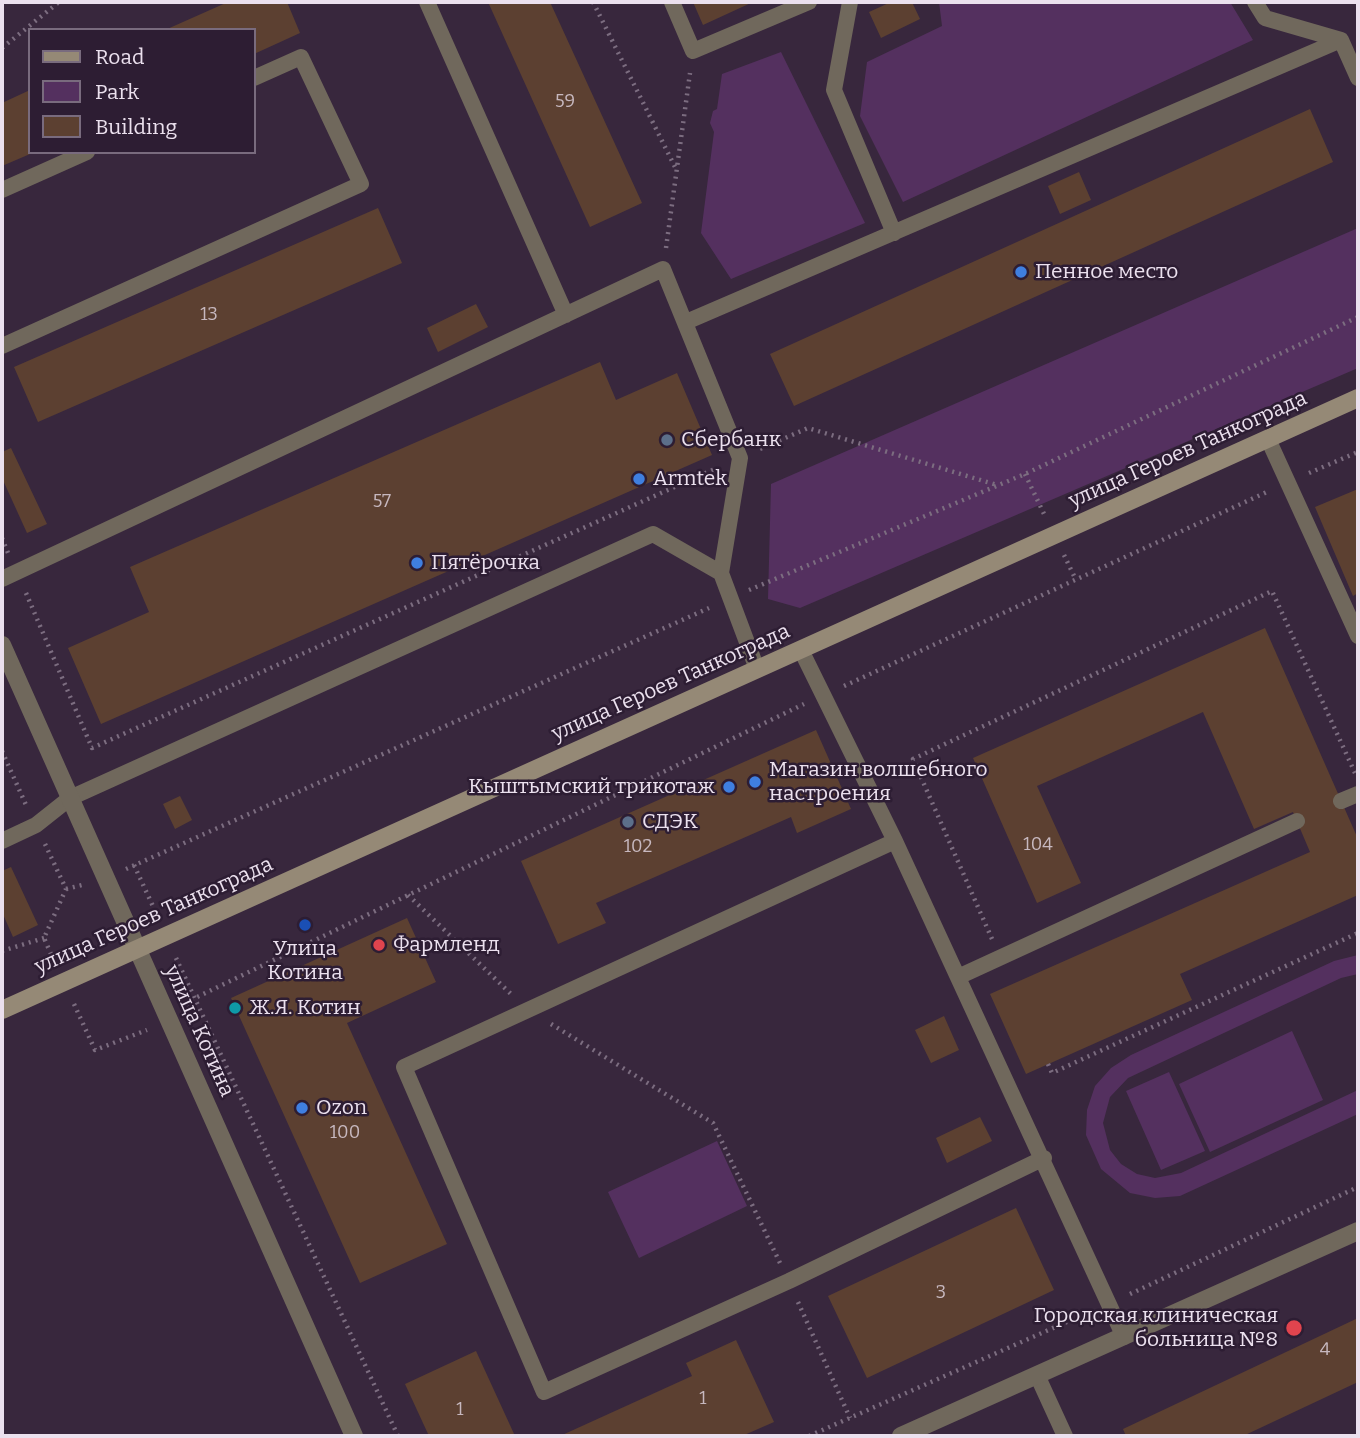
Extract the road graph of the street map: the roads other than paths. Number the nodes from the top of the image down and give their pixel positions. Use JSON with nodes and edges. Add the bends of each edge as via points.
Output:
{"nodes":[{"id":1,"x":427,"y":2,"type":"edge"},
{"id":2,"x":672,"y":2,"type":"edge"},
{"id":3,"x":809,"y":2,"type":"edge"},
{"id":4,"x":850,"y":2,"type":"edge"},
{"id":5,"x":1255,"y":2,"type":"edge"},
{"id":6,"x":1340,"y":40,"type":"junction"},
{"id":7,"x":256,"y":77,"type":"edge"},
{"id":8,"x":1358,"y":78,"type":"edge"},
{"id":9,"x":83,"y":154,"type":"edge"},
{"id":10,"x":2,"y":190,"type":"edge"},
{"id":11,"x":894,"y":233,"type":"junction"},
{"id":12,"x":566,"y":315,"type":"junction"},
{"id":13,"x":686,"y":322,"type":"junction"},
{"id":14,"x":2,"y":346,"type":"edge"},
{"id":15,"x":1358,"y":398,"type":"edge"},
{"id":16,"x":1268,"y":439,"type":"junction"},
{"id":17,"x":721,"y":573,"type":"junction"},
{"id":18,"x":9,"y":575,"type":"edge"},
{"id":19,"x":1358,"y":636,"type":"edge"},
{"id":20,"x":2,"y":645,"type":"edge"},
{"id":21,"x":801,"y":650,"type":"junction"},
{"id":22,"x":757,"y":669,"type":"junction"},
{"id":23,"x":1358,"y":794,"type":"edge"},
{"id":24,"x":70,"y":798,"type":"junction"},
{"id":25,"x":1341,"y":801,"type":"dead end"},
{"id":26,"x":1297,"y":821,"type":"dead end"},
{"id":27,"x":2,"y":841,"type":"edge"},
{"id":28,"x":895,"y":841,"type":"junction"},
{"id":29,"x":137,"y":948,"type":"junction"},
{"id":30,"x":958,"y":977,"type":"junction"},
{"id":31,"x":2,"y":1010,"type":"edge"},
{"id":32,"x":1044,"y":1158,"type":"junction"},
{"id":33,"x":1358,"y":1231,"type":"edge"},
{"id":34,"x":1124,"y":1336,"type":"junction"},
{"id":35,"x":1037,"y":1375,"type":"junction"},
{"id":36,"x":354,"y":1436,"type":"edge"},
{"id":37,"x":901,"y":1436,"type":"edge"},
{"id":38,"x":1065,"y":1436,"type":"edge"}],
"edges":[{"from":1,"to":12,"type":"lane"},
{"from":2,"to":3,"type":"lane","via":[[694,51]]},
{"from":4,"to":11,"type":"lane","via":[[834,90]]},
{"from":5,"to":6,"type":"lane","via":[[1265,18]]},
{"from":6,"to":8,"type":"lane"},
{"from":6,"to":11,"type":"lane"},
{"from":7,"to":14,"type":"lane","via":[[300,57],[361,184]]},
{"from":9,"to":10,"type":"lane"},
{"from":11,"to":13,"type":"lane"},
{"from":12,"to":13,"type":"lane","via":[[663,269]]},
{"from":12,"to":18,"type":"lane"},
{"from":13,"to":17,"type":"lane","via":[[740,458]]},
{"from":15,"to":16,"type":"main road","name":"улица Героев Танкограда"},
{"from":16,"to":19,"type":"lane"},
{"from":16,"to":21,"type":"main road","name":"улица Героев Танкограда"},
{"from":17,"to":22,"type":"lane"},
{"from":17,"to":24,"type":"lane","via":[[653,534]]},
{"from":20,"to":24,"type":"street","name":"улица Котина"},
{"from":21,"to":22,"type":"main road","name":"улица Героев Танкограда"},
{"from":21,"to":28,"type":"lane"},
{"from":22,"to":29,"type":"main road","name":"улица Героев Танкограда"},
{"from":23,"to":25,"type":"lane"},
{"from":24,"to":27,"type":"lane","via":[[36,825]]},
{"from":24,"to":29,"type":"street","name":"улица Котина"},
{"from":26,"to":30,"type":"lane"},
{"from":28,"to":30,"type":"lane"},
{"from":28,"to":32,"type":"lane","via":[[404,1067],[544,1392]]},
{"from":29,"to":31,"type":"main road","name":"улица Героев Танкограда"},
{"from":29,"to":36,"type":"street","name":"улица Котина"},
{"from":30,"to":32,"type":"lane"},
{"from":32,"to":34,"type":"lane"},
{"from":33,"to":34,"type":"street"},
{"from":34,"to":35,"type":"street"},
{"from":35,"to":37,"type":"street"},
{"from":35,"to":38,"type":"lane"}]}
